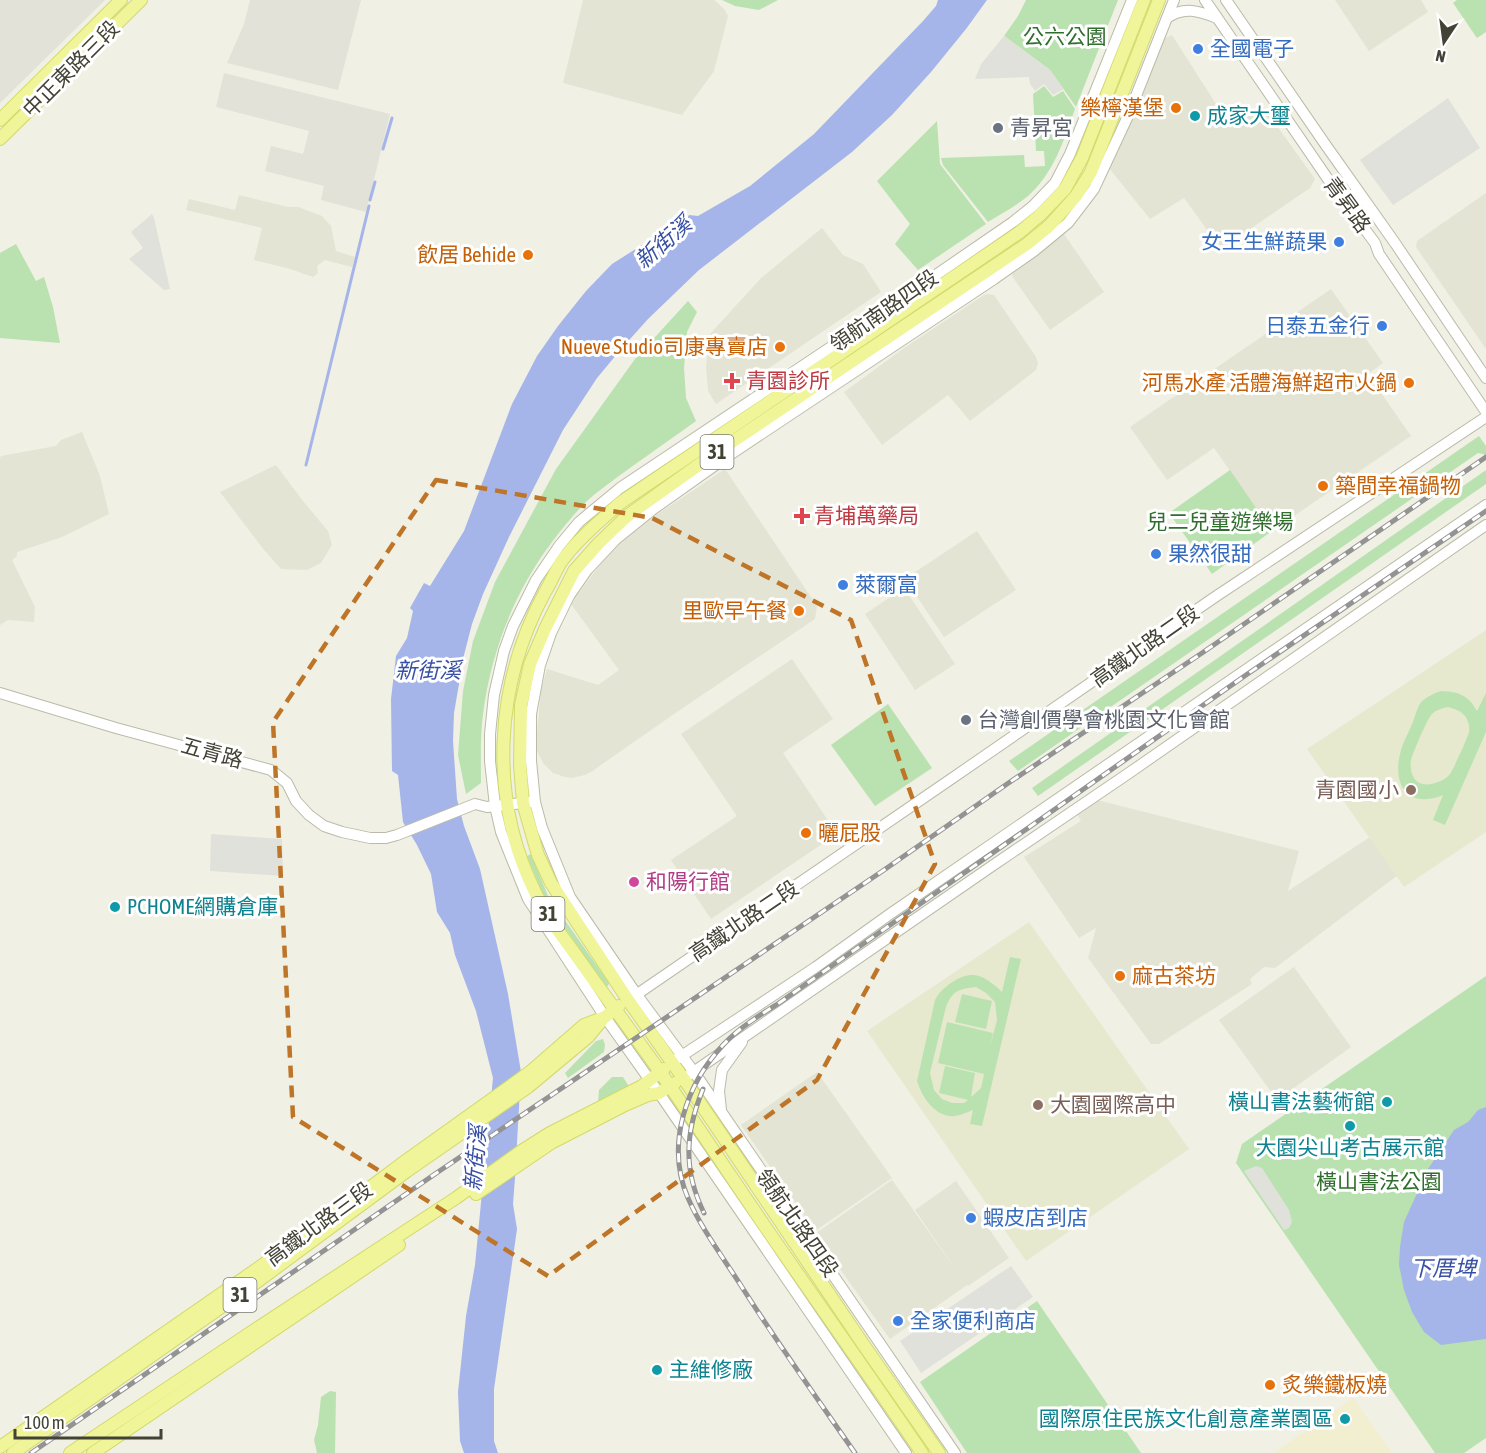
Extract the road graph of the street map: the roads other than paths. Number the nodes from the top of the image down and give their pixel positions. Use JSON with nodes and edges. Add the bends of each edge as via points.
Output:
{"nodes":[{"id":1,"x":121,"y":0,"type":"edge"},
{"id":2,"x":141,"y":0,"type":"edge"},
{"id":3,"x":1132,"y":0,"type":"edge"},
{"id":4,"x":1144,"y":0,"type":"edge"},
{"id":5,"x":1159,"y":0,"type":"edge"},
{"id":6,"x":1174,"y":0,"type":"edge"},
{"id":7,"x":1205,"y":0,"type":"edge"},
{"id":8,"x":1226,"y":0,"type":"edge"},
{"id":9,"x":1167,"y":18,"type":"junction"},
{"id":10,"x":1218,"y":18,"type":"junction"},
{"id":11,"x":1127,"y":81,"type":"junction"},
{"id":12,"x":0,"y":120,"type":"edge"},
{"id":13,"x":1119,"y":134,"type":"junction"},
{"id":14,"x":0,"y":139,"type":"edge"},
{"id":15,"x":1486,"y":378,"type":"edge"},
{"id":16,"x":1486,"y":412,"type":"edge"},
{"id":17,"x":1486,"y":417,"type":"edge"},
{"id":18,"x":1486,"y":506,"type":"edge"},
{"id":19,"x":1486,"y":525,"type":"edge"},
{"id":20,"x":0,"y":693,"type":"edge"},
{"id":21,"x":529,"y":802,"type":"junction"},
{"id":22,"x":501,"y":806,"type":"junction"},
{"id":23,"x":632,"y":998,"type":"junction"},
{"id":24,"x":609,"y":1013,"type":"junction"},
{"id":25,"x":748,"y":1034,"type":"junction"},
{"id":26,"x":677,"y":1059,"type":"junction"},
{"id":27,"x":689,"y":1075,"type":"junction"},
{"id":28,"x":655,"y":1076,"type":"junction"},
{"id":29,"x":665,"y":1089,"type":"junction"},
{"id":30,"x":721,"y":1113,"type":"junction"},
{"id":31,"x":520,"y":1158,"type":"junction"},
{"id":32,"x":456,"y":1203,"type":"junction"},
{"id":33,"x":0,"y":1447,"type":"edge"},
{"id":34,"x":14,"y":1453,"type":"edge"},
{"id":35,"x":70,"y":1453,"type":"edge"},
{"id":36,"x":93,"y":1453,"type":"edge"},
{"id":37,"x":906,"y":1453,"type":"edge"},
{"id":38,"x":922,"y":1453,"type":"edge"},
{"id":39,"x":939,"y":1453,"type":"edge"},
{"id":40,"x":955,"y":1453,"type":"edge"}],
"edges":[{"from":1,"to":12,"type":"main road","name":"中正東路三段"},
{"from":2,"to":14,"type":"main road","name":"中正東路三段"},
{"from":3,"to":22,"type":"street","name":"領航南路四段","number":"31","via":[[1070,154],[1055,183],[1033,206],[620,488],[579,522],[560,546],[513,626],[494,695],[490,761]]},
{"from":4,"to":22,"type":"main road","name":"領航南路四段","number":"31","via":[[1082,158],[1065,189],[1040,215],[620,503],[586,533],[562,562],[538,604],[515,662],[507,700]]},
{"from":5,"to":11,"type":"main road","name":"領航南路四段","number":"31"},
{"from":6,"to":9,"type":"street","name":"領航南路四段","number":"31"},
{"from":7,"to":10,"type":"street","name":"青昇路"},
{"from":8,"to":15,"type":"street","name":"青昇路"},
{"from":9,"to":10,"type":"street","via":[[1190,10]]},
{"from":9,"to":13,"type":"street","name":"領航南路四段","number":"31"},
{"from":10,"to":16,"type":"street","name":"青昇路","via":[[1375,243]]},
{"from":11,"to":13,"type":"street"},
{"from":11,"to":21,"type":"main road","name":"領航南路四段","number":"31","via":[[1091,172],[1049,226],[664,488],[627,516],[574,571],[530,664],[521,705],[520,765]]},
{"from":13,"to":21,"type":"street","name":"領航南路四段","number":"31","via":[[1094,189],[1068,223],[994,279],[652,510],[586,570],[551,633],[540,665],[531,714]]},
{"from":17,"to":23,"type":"street","name":"高鐵北路二段","via":[[1215,597]]},
{"from":18,"to":26,"type":"street","via":[[816,968]]},
{"from":19,"to":25,"type":"street"},
{"from":20,"to":22,"type":"street","name":"五青路","via":[[271,770],[287,783],[309,815],[342,832],[386,838],[475,804]]},
{"from":21,"to":22,"type":"street"},
{"from":21,"to":23,"type":"main road","name":"領航南路四段","number":"31","via":[[538,855],[551,883]]},
{"from":22,"to":24,"type":"main road","name":"領航南路四段","number":"31","via":[[536,894]]},
{"from":23,"to":24,"type":"main road","name":"高鐵北路三段"},
{"from":23,"to":26,"type":"main road","name":"領航北路四段","number":"31"},
{"from":24,"to":28,"type":"main road","name":"領航北路四段","number":"31"},
{"from":24,"to":33,"type":"main road","name":"高鐵北路三段","via":[[584,1025],[530,1072],[465,1119]]},
{"from":24,"to":34,"type":"main road","name":"高鐵北路三段","number":"31","via":[[588,1037],[528,1087]]},
{"from":25,"to":27,"type":"street"},
{"from":25,"to":30,"type":"street","via":[[722,1070]]},
{"from":26,"to":27,"type":"main road","name":"領航北路四段","number":"31"},
{"from":26,"to":28,"type":"main road"},
{"from":27,"to":29,"type":"main road"},
{"from":27,"to":30,"type":"street","name":"領航北路四段"},
{"from":27,"to":39,"type":"main road","name":"領航北路四段","via":[[856,1334]]},
{"from":28,"to":29,"type":"main road","name":"領航北路四段","number":"31"},
{"from":28,"to":31,"type":"main road","via":[[550,1133]]},
{"from":29,"to":31,"type":"main road"},
{"from":29,"to":37,"type":"street","name":"領航北路四段"},
{"from":29,"to":38,"type":"main road","name":"領航北路四段"},
{"from":30,"to":40,"type":"street","name":"領航北路四段"},
{"from":31,"to":32,"type":"main road"},
{"from":32,"to":35,"type":"main road","number":"31"},
{"from":32,"to":36,"type":"main road"}]}
